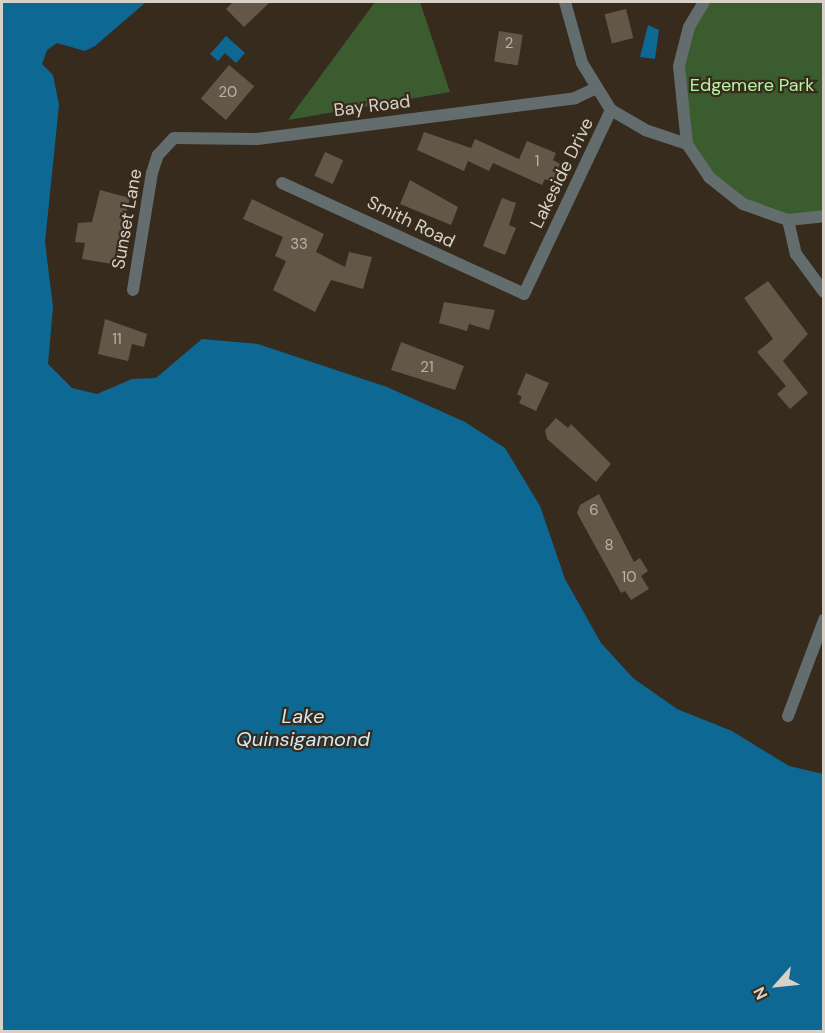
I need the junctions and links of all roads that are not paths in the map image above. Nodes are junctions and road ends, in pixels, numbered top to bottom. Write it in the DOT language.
graph roads {
  1 [pos="565,2"];
  2 [pos="704,2"];
  3 [pos="596,88"];
  4 [pos="611,110"];
  5 [pos="687,144"];
  6 [pos="158,155"];
  7 [pos="282,183"];
  8 [pos="824,216"];
  9 [pos="788,220"];
  10 [pos="133,290"];
  11 [pos="824,292"];
  12 [pos="524,294"];
  13 [pos="824,620"];
  14 [pos="788,716"];
  1 -- 3 [label="street, Lakeside Drive"];
  2 -- 5 [label="street"];
  3 -- 4 [label="street, Lakeside Drive"];
  3 -- 6 [label="street, Bay Road"];
  4 -- 5 [label="street"];
  4 -- 12 [label="street, Lakeside Drive"];
  5 -- 9 [label="street"];
  6 -- 10 [label="street, Sunset Lane"];
  7 -- 12 [label="street, Smith Road"];
  8 -- 9 [label="street"];
  9 -- 11 [label="street"];
  13 -- 14 [label="street"];
}
